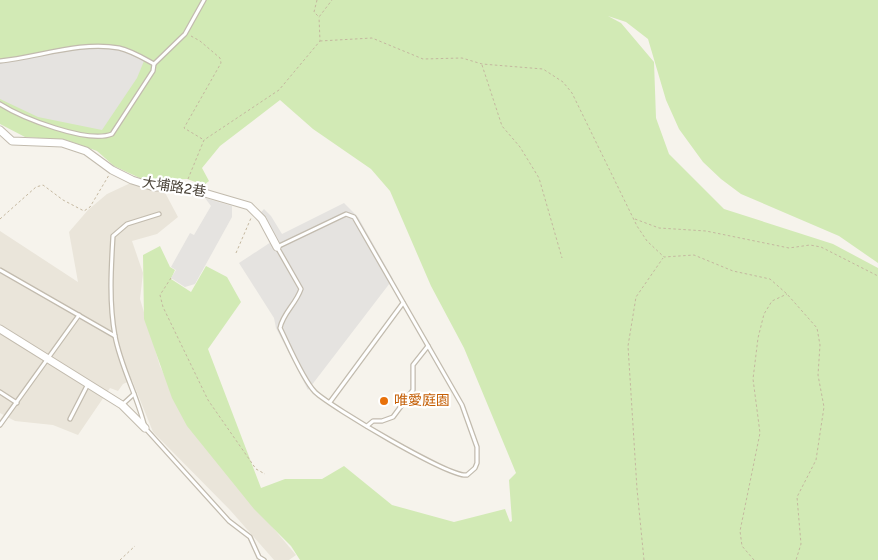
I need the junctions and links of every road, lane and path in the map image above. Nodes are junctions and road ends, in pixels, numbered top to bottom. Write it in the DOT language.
graph roads {
  1 [pos="204,0"];
  2 [pos="317,0"];
  3 [pos="332,0"];
  4 [pos="319,17"];
  5 [pos="185,34"];
  6 [pos="320,41"];
  7 [pos="0,61"];
  8 [pos="154,64"];
  9 [pos="482,64"];
  10 [pos="0,104"];
  11 [pos="0,130"];
  12 [pos="204,140"];
  13 [pos="112,170"];
  14 [pos="184,187"];
  15 [pos="256,211"];
  16 [pos="159,214"];
  17 [pos="635,218"];
  18 [pos="0,219"];
  19 [pos="277,247"];
  20 [pos="236,253"];
  21 [pos="664,257"];
  22 [pos="562,258"];
  23 [pos="0,270"];
  24 [pos="878,276"];
  25 [pos="171,278"];
  26 [pos="787,294"];
  27 [pos="403,303"];
  28 [pos="78,315"];
  29 [pos="0,329"];
  30 [pos="115,337"];
  31 [pos="428,346"];
  32 [pos="47,360"];
  33 [pos="88,384"];
  34 [pos="0,392"];
  35 [pos="134,394"];
  36 [pos="330,402"];
  37 [pos="17,403"];
  38 [pos="122,405"];
  39 [pos="70,419"];
  40 [pos="0,425"];
  41 [pos="368,426"];
  42 [pos="145,428"];
  43 [pos="266,474"];
  44 [pos="135,546"];
  45 [pos="120,560"];
  46 [pos="264,560"];
  47 [pos="644,560"];
  48 [pos="754,560"];
  49 [pos="796,560"];
  1 -- 5 [label="lane"];
  2 -- 4 [label="path"];
  3 -- 4 [label="path"];
  4 -- 6 [label="path"];
  5 -- 8 [label="lane"];
  5 -- 12 [label="path"];
  6 -- 9 [label="path"];
  6 -- 12 [label="path"];
  7 -- 8 [label="lane"];
  8 -- 10 [label="lane"];
  9 -- 17 [label="path"];
  9 -- 22 [label="path"];
  11 -- 13 [label="street, 大埔路2巷"];
  12 -- 14 [label="path"];
  13 -- 14 [label="street, 大埔路2巷"];
  13 -- 18 [label="path"];
  14 -- 15 [label="street, 大埔路2巷"];
  15 -- 19 [label="street"];
  15 -- 20 [label="path"];
  16 -- 30 [label="lane"];
  17 -- 21 [label="path"];
  17 -- 24 [label="path"];
  19 -- 27 [label="lane"];
  19 -- 36 [label="lane"];
  21 -- 26 [label="path"];
  21 -- 47 [label="path"];
  23 -- 28 [label="lane"];
  25 -- 43 [label="path"];
  26 -- 48 [label="path"];
  26 -- 49 [label="path"];
  27 -- 31 [label="lane"];
  27 -- 36 [label="lane"];
  28 -- 30 [label="lane"];
  28 -- 32 [label="lane"];
  29 -- 32 [label="street"];
  30 -- 35 [label="lane"];
  31 -- 41 [label="lane"];
  31 -- 41 [label="lane"];
  32 -- 33 [label="street"];
  32 -- 37 [label="lane"];
  33 -- 38 [label="street"];
  33 -- 39 [label="lane"];
  34 -- 37 [label="lane"];
  35 -- 38 [label="lane"];
  35 -- 42 [label="lane"];
  36 -- 41 [label="lane"];
  37 -- 40 [label="lane"];
  38 -- 42 [label="street"];
  42 -- 46 [label="lane"];
  44 -- 45 [label="path"];
}
